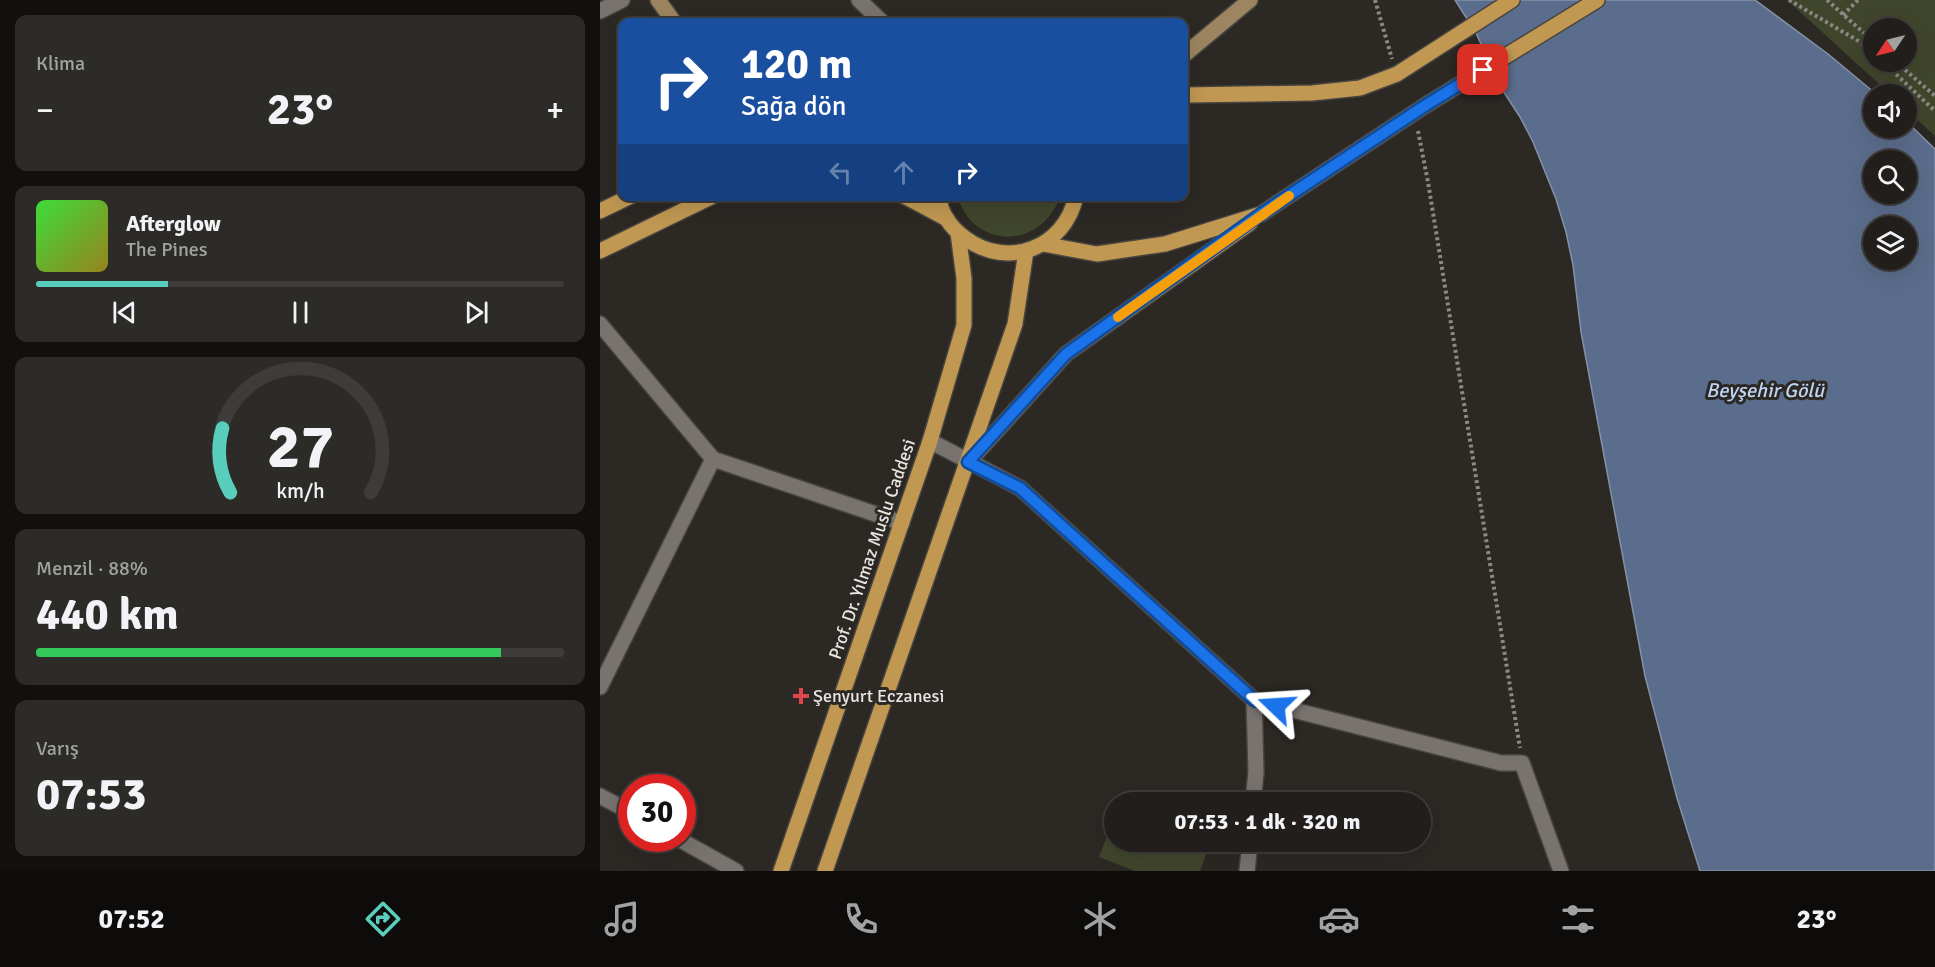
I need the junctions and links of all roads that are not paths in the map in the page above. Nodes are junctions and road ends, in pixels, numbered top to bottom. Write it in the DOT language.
graph roads {
  1 [pos="622,0"];
  2 [pos="658,0"];
  3 [pos="859,0"];
  4 [pos="1250,0"];
  5 [pos="1512,0"];
  6 [pos="1597,0"];
  7 [pos="600,11"];
  8 [pos="671,18"];
  9 [pos="878,18"];
  10 [pos="1188,52"];
  11 [pos="1188,95"];
  12 [pos="621,201"];
  13 [pos="703,201"];
  14 [pos="913,201"];
  15 [pos="940,201"];
  16 [pos="1075,201"];
  17 [pos="600,211"];
  18 [pos="1261,214"];
  19 [pos="947,219"];
  20 [pos="958,233"];
  21 [pos="1043,244"];
  22 [pos="600,251"];
  23 [pos="1026,251"];
  24 [pos="600,324"];
  25 [pos="930,441"];
  26 [pos="713,459"];
  27 [pos="968,462"];
  28 [pos="902,523"];
  29 [pos="600,687"];
  30 [pos="1254,700"];
  31 [pos="1254,792"];
  32 [pos="600,796"];
  33 [pos="618,806"];
  34 [pos="696,848"];
  35 [pos="1249,852"];
  36 [pos="736,871"];
  37 [pos="781,871"];
  38 [pos="825,871"];
  39 [pos="1247,871"];
  40 [pos="1561,871"];
  1 -- 7 [label="street"];
  2 -- 8 [label="street"];
  3 -- 9 [label="street"];
  4 -- 10 [label="street"];
  5 -- 11 [label="main road"];
  6 -- 18 [label="main road"];
  12 -- 17 [label="main road"];
  13 -- 22 [label="main road"];
  14 -- 19 [label="main road"];
  15 -- 19 [label="main road"];
  16 -- 21 [label="main road"];
  18 -- 21 [label="main road"];
  18 -- 27 [label="main road"];
  19 -- 20 [label="main road"];
  20 -- 23 [label="main road"];
  20 -- 25 [label="main road, Prof. Dr. Yılmaz Muslu Caddesi"];
  21 -- 23 [label="main road"];
  23 -- 27 [label="main road"];
  24 -- 26 [label="street"];
  25 -- 27 [label="street"];
  25 -- 28 [label="main road, Prof. Dr. Yılmaz Muslu Caddesi"];
  26 -- 28 [label="street"];
  26 -- 29 [label="street"];
  27 -- 30 [label="street"];
  27 -- 38 [label="main road"];
  28 -- 37 [label="main road, Prof. Dr. Yılmaz Muslu Caddesi"];
  30 -- 31 [label="street"];
  30 -- 40 [label="street"];
  32 -- 33 [label="street"];
  34 -- 36 [label="street"];
  35 -- 39 [label="street"];
}
